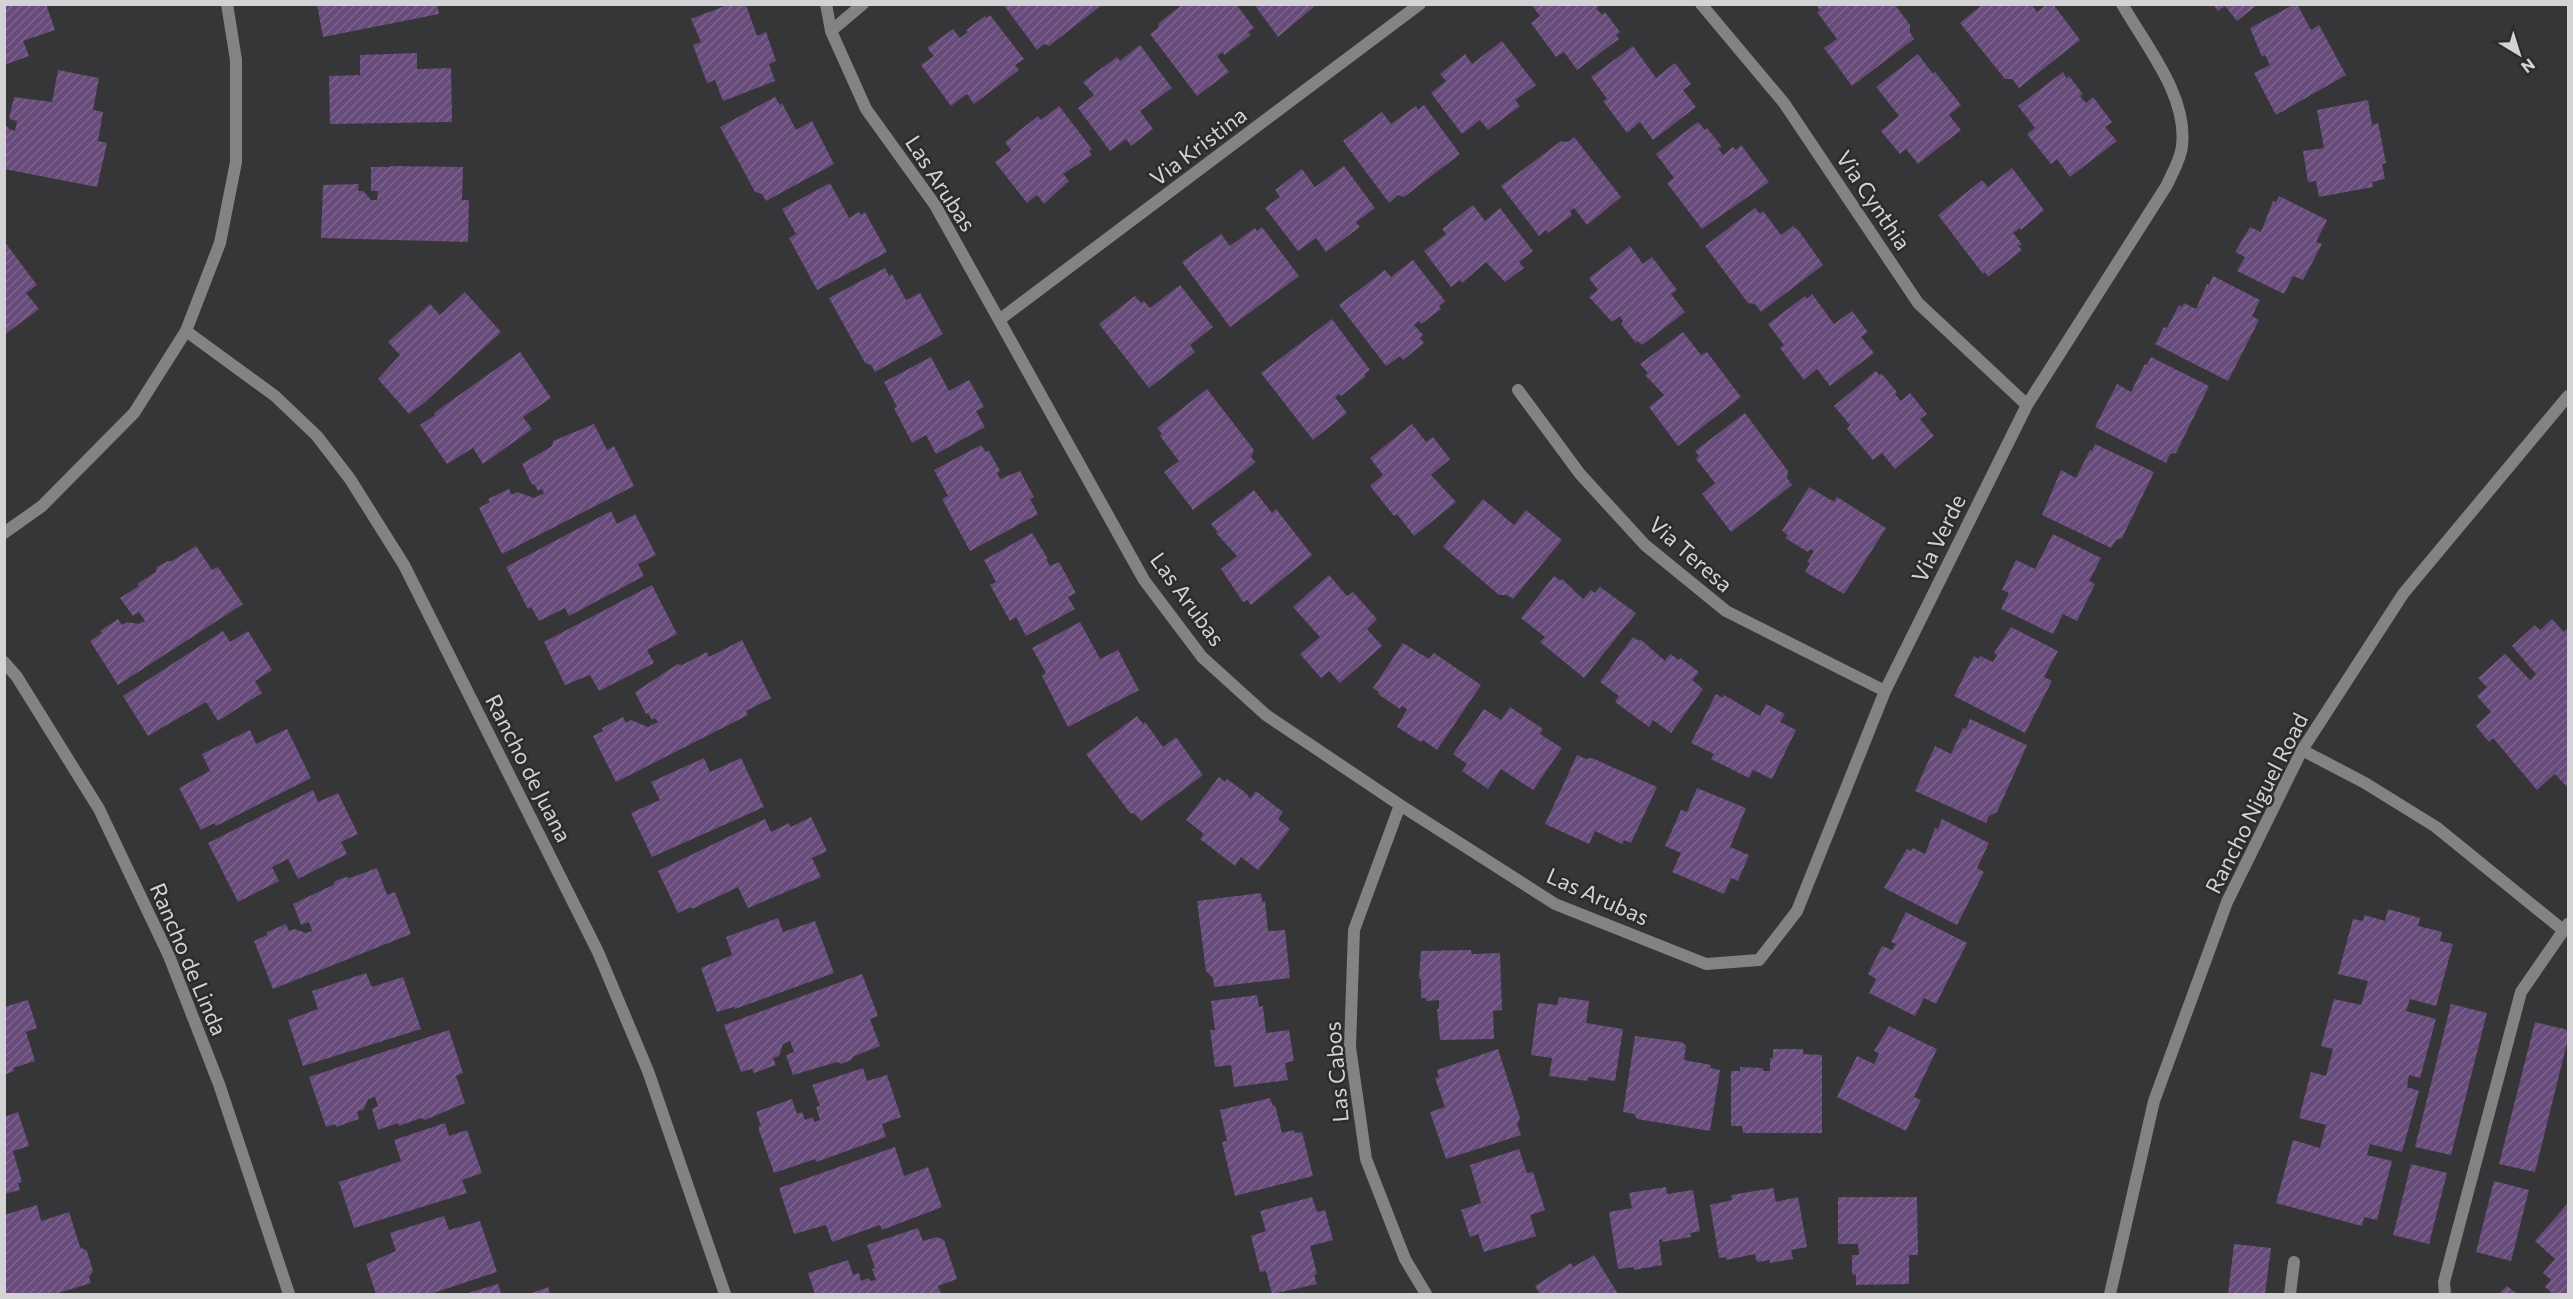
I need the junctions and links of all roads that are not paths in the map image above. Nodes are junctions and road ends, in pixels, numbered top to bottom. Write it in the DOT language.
graph roads {
  1 [pos="227,4"];
  2 [pos="826,4"];
  3 [pos="863,4"];
  4 [pos="1420,4"];
  5 [pos="1701,4"];
  6 [pos="2122,4"];
  7 [pos="831,31"];
  8 [pos="999,320"];
  9 [pos="186,331"];
  10 [pos="1518,390"];
  11 [pos="2568,396"];
  12 [pos="2027,405"];
  13 [pos="4,533"];
  14 [pos="4,662"];
  15 [pos="1885,691"];
  16 [pos="2302,750"];
  17 [pos="1400,805"];
  18 [pos="2566,927"];
  19 [pos="1759,960"];
  20 [pos="2294,1262"];
  21 [pos="288,1294"];
  22 [pos="725,1294"];
  23 [pos="1426,1294"];
  24 [pos="2110,1294"];
  25 [pos="2290,1294"];
  26 [pos="2445,1294"];
  1 -- 9 [label="street"];
  2 -- 7 [label="street, Las Arubas"];
  3 -- 7 [label="street"];
  4 -- 8 [label="street, Via Kristina"];
  5 -- 12 [label="street, Via Cynthia"];
  6 -- 12 [label="street, Via Verde"];
  7 -- 8 [label="street, Las Arubas"];
  8 -- 17 [label="street, Las Arubas"];
  9 -- 13 [label="street"];
  9 -- 22 [label="street, Rancho de Juana"];
  10 -- 15 [label="street, Via Teresa"];
  11 -- 16 [label="street, Rancho Niguel Road"];
  12 -- 15 [label="street, Via Verde"];
  14 -- 21 [label="street, Rancho de Linda"];
  15 -- 19 [label="street, Via Verde"];
  16 -- 18 [label="street"];
  16 -- 24 [label="street, Rancho Niguel Road"];
  17 -- 19 [label="street, Las Arubas"];
  17 -- 23 [label="street, Las Cabos"];
  18 -- 26 [label="street"];
  20 -- 25 [label="street"];
}
